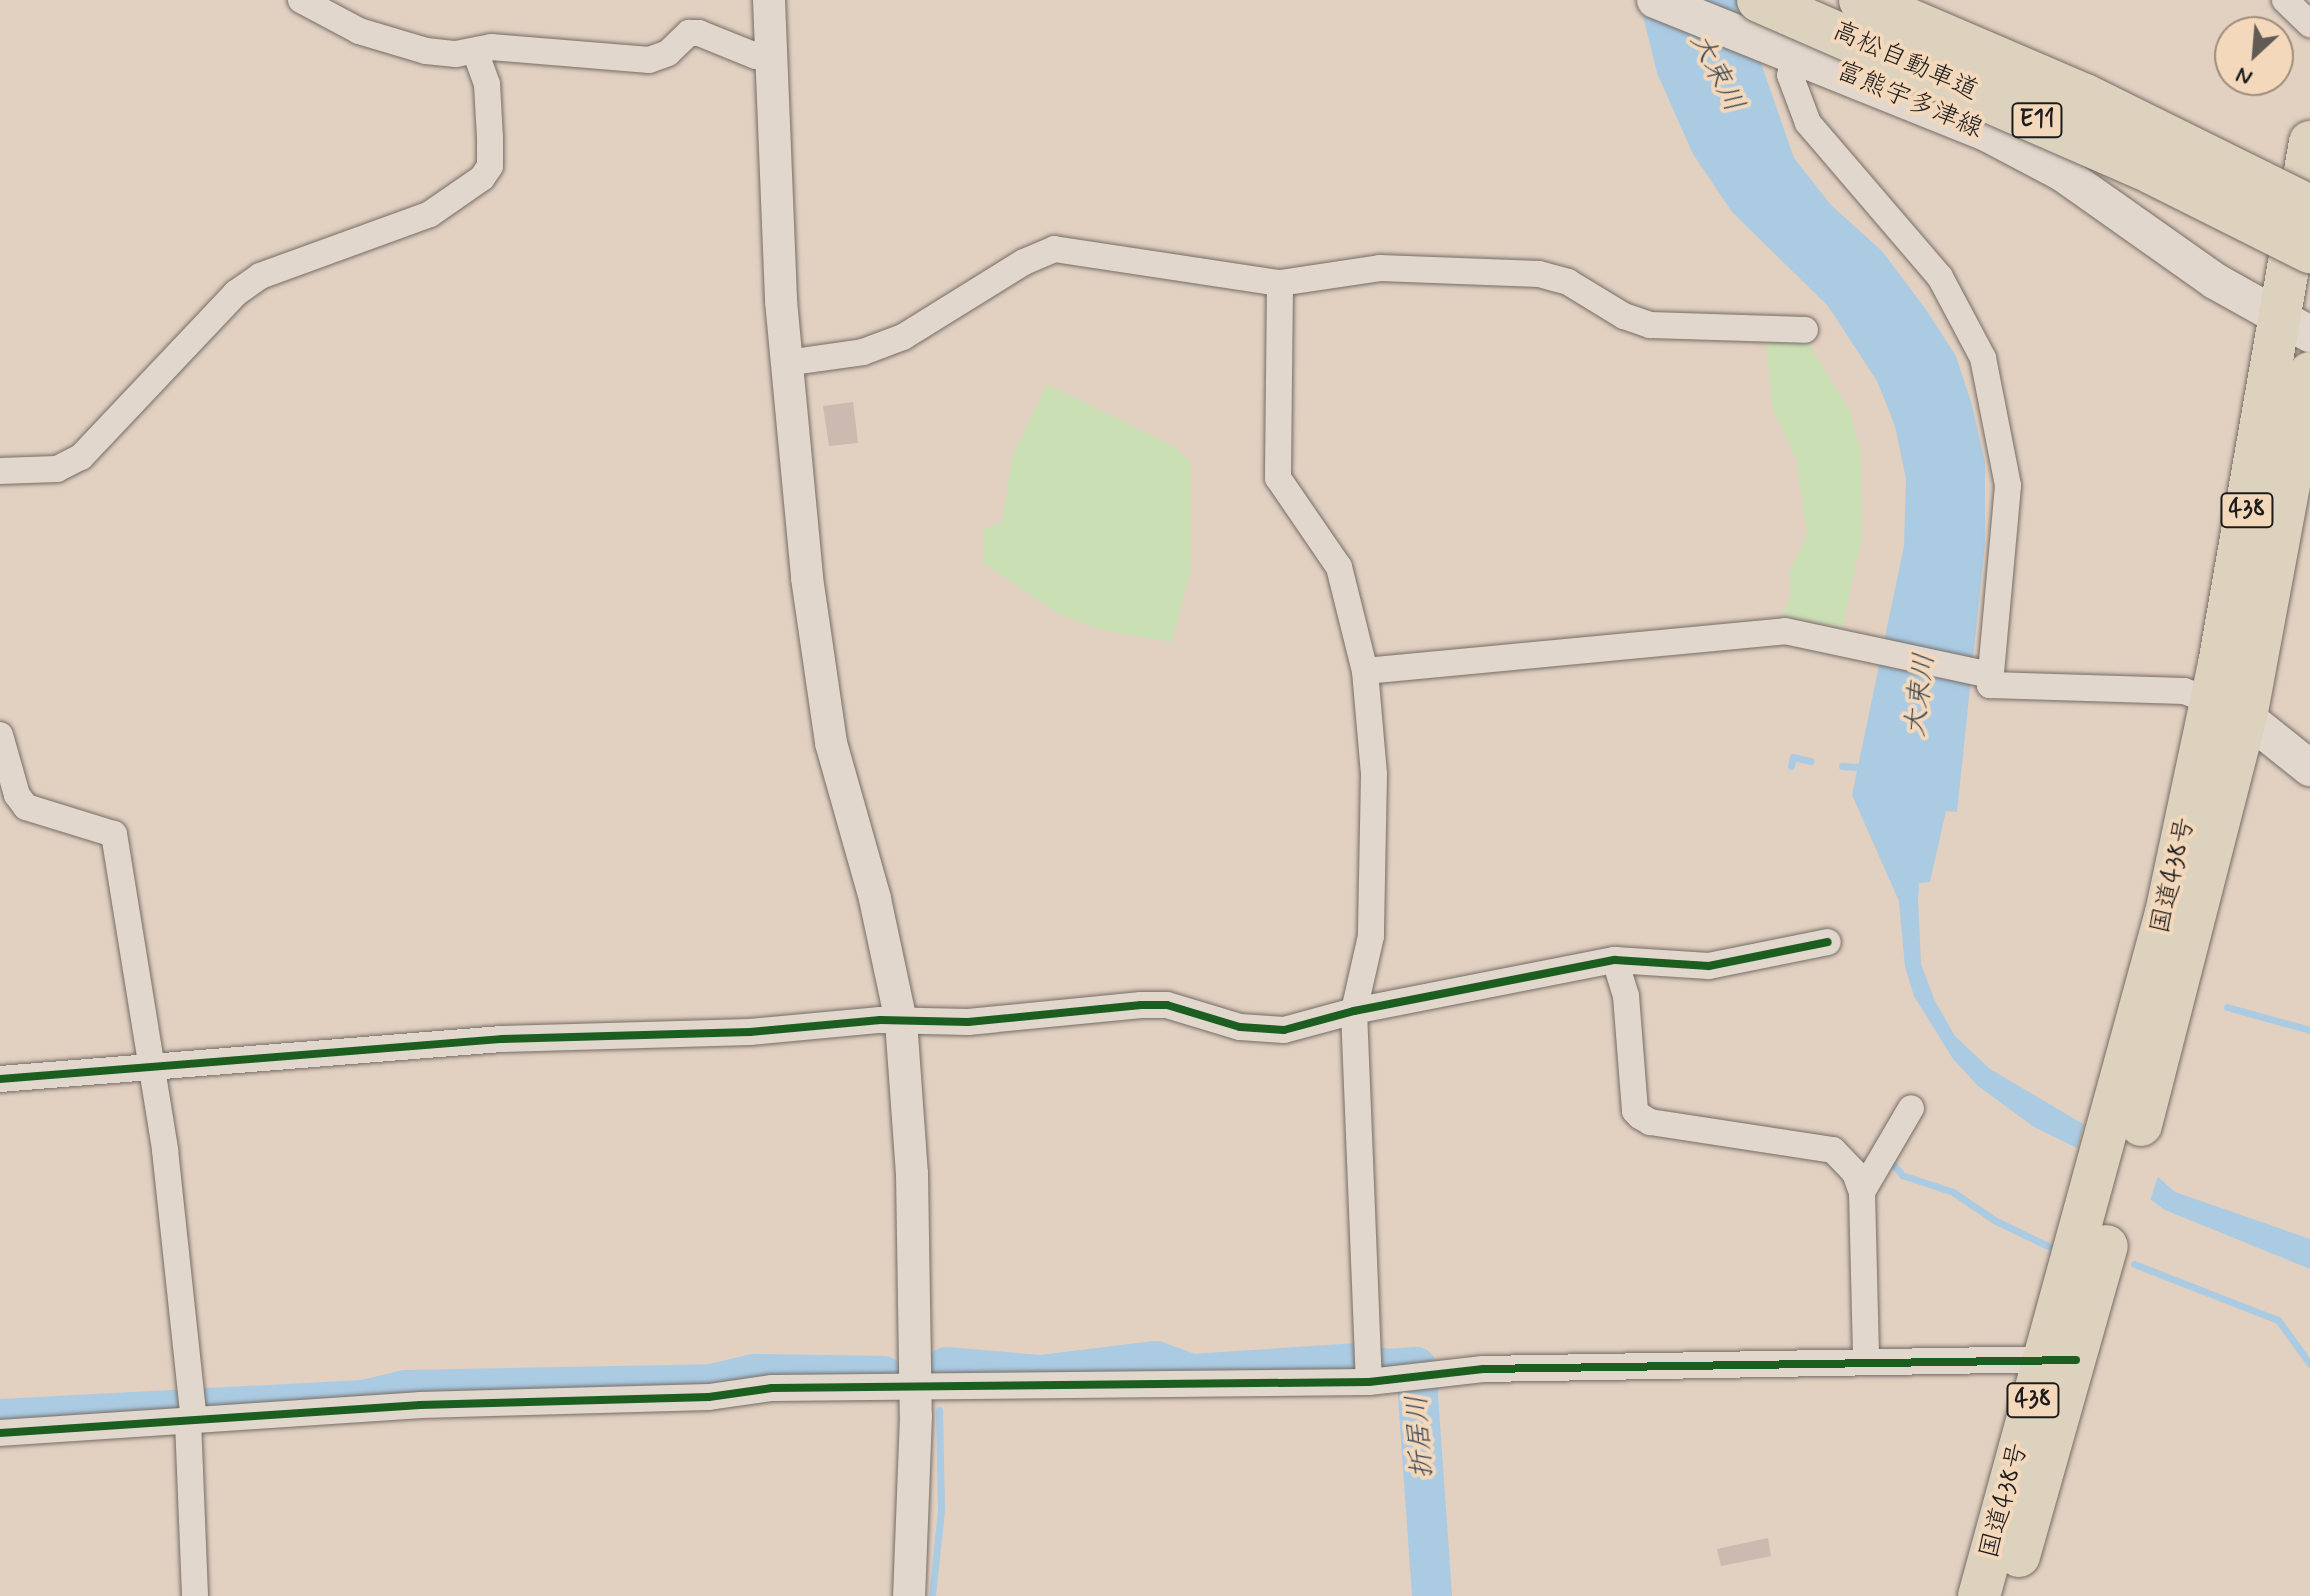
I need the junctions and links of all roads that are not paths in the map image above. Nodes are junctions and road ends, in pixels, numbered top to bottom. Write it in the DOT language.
graph roads {
  1 [pos="301,0"];
  2 [pos="769,0"];
  3 [pos="1655,0"];
  4 [pos="1759,0"];
  5 [pos="1861,0"];
  6 [pos="2285,0"];
  7 [pos="2310,24"];
  8 [pos="475,51"];
  9 [pos="1788,51"];
  10 [pos="772,56"];
  11 [pos="2085,96"];
  12 [pos="2310,142"];
  13 [pos="2310,186"];
  14 [pos="2310,207"];
  15 [pos="2310,251"];
  16 [pos="1280,283"];
  17 [pos="2296,326"];
  18 [pos="1805,330"];
  19 [pos="786,363"];
  20 [pos="2310,373"];
  21 [pos="0,471"];
  22 [pos="1365,671"];
  23 [pos="1987,675"];
  24 [pos="2229,709"];
  25 [pos="0,735"];
  26 [pos="2310,768"];
  27 [pos="1828,942"];
  28 [pos="1615,960"];
  29 [pos="1354,1011"];
  30 [pos="901,1021"];
  31 [pos="153,1064"];
  32 [pos="0,1079"];
  33 [pos="1911,1108"];
  34 [pos="1862,1192"];
  35 [pos="2060,1359"];
  36 [pos="1866,1361"];
  37 [pos="1368,1370"];
  38 [pos="916,1386"];
  39 [pos="192,1413"];
  40 [pos="0,1433"];
  41 [pos="195,1596"];
  42 [pos="909,1596"];
  43 [pos="1979,1596"];
  44 [pos="2008,1596"];
  1 -- 8 [label="street"];
  2 -- 10 [label="street"];
  3 -- 9 [label="main road, 富熊宇多津線"];
  4 -- 15 [label="highway, 高松自動車道 / E11, bridge"];
  5 -- 11 [label="highway, 高松自動車道 / E11, bridge"];
  6 -- 7 [label="street"];
  8 -- 10 [label="street"];
  8 -- 21 [label="street"];
  9 -- 17 [label="main road, 富熊宇多津線"];
  9 -- 23 [label="street"];
  10 -- 19 [label="street"];
  11 -- 13 [label="highway, bridge"];
  11 -- 14 [label="highway, 高松自動車道 / E11, bridge"];
  12 -- 17 [label="highway, 国道438号 / 438"];
  16 -- 18 [label="street"];
  16 -- 19 [label="street"];
  16 -- 22 [label="street"];
  17 -- 24 [label="highway, 国道438号 / 438"];
  19 -- 30 [label="street"];
  20 -- 24 [label="highway, 国道438号 / 438"];
  22 -- 23 [label="street"];
  22 -- 29 [label="street"];
  23 -- 24 [label="street"];
  24 -- 26 [label="main road"];
  24 -- 35 [label="highway, 国道438号 / 438"];
  25 -- 31 [label="street"];
  27 -- 28 [label="street"];
  28 -- 29 [label="street"];
  28 -- 34 [label="street"];
  29 -- 30 [label="street"];
  29 -- 37 [label="street"];
  30 -- 31 [label="street"];
  30 -- 38 [label="street"];
  31 -- 32 [label="street"];
  31 -- 39 [label="street"];
  33 -- 34 [label="street"];
  34 -- 36 [label="street"];
  35 -- 36 [label="street"];
  35 -- 43 [label="highway, 国道438号 / 438"];
  35 -- 44 [label="highway, 国道438号 / 438"];
  36 -- 37 [label="street"];
  37 -- 38 [label="street"];
  38 -- 39 [label="street"];
  38 -- 42 [label="street"];
  39 -- 40 [label="street"];
  39 -- 41 [label="street"];
}
